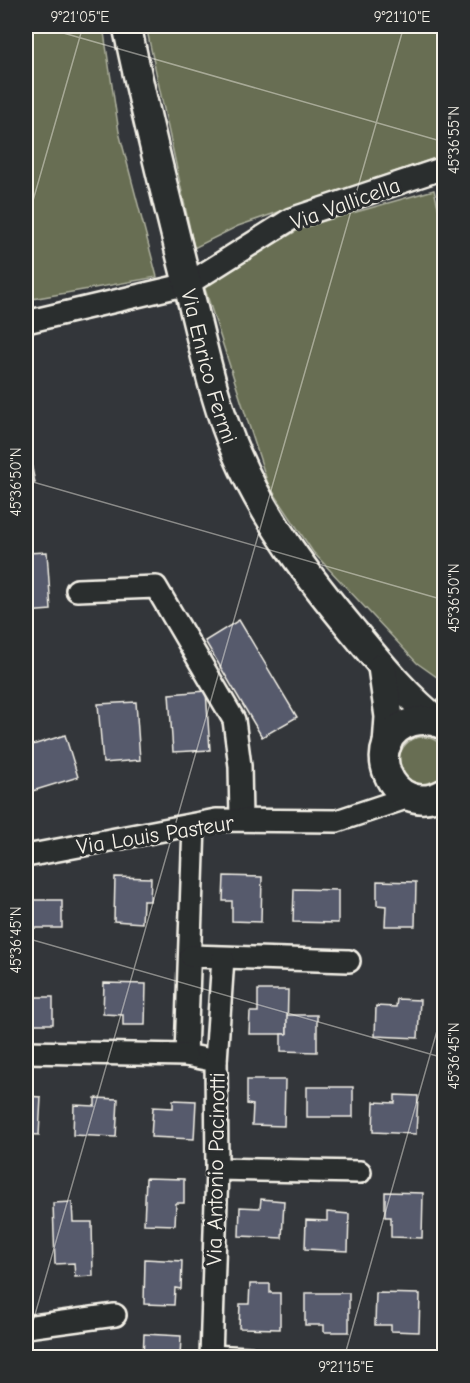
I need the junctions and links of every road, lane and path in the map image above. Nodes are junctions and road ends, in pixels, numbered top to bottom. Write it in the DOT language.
graph roads {
  1 [pos="127,26"];
  2 [pos="444,168"];
  3 [pos="188,284"];
  4 [pos="26,322"];
  5 [pos="77,590"];
  6 [pos="382,667"];
  7 [pos="443,725"];
  8 [pos="386,757"];
  9 [pos="433,796"];
  10 [pos="357,816"];
  11 [pos="241,819"];
  12 [pos="194,825"];
  13 [pos="26,856"];
  14 [pos="191,956"];
  15 [pos="223,958"];
  16 [pos="350,961"];
  17 [pos="26,1052"];
  18 [pos="186,1055"];
  19 [pos="216,1061"];
  20 [pos="217,1169"];
  21 [pos="360,1172"];
  22 [pos="116,1315"];
  23 [pos="26,1327"];
  24 [pos="211,1357"];
  25 [pos="249,1358"];
  1 -- 3 [label="street, Via Enrico Fermi"];
  2 -- 3 [label="street, Via Vallicella"];
  3 -- 4 [label="street, Via Vallicella"];
  3 -- 6 [label="street, Via Enrico Fermi"];
  5 -- 11 [label="street"];
  6 -- 7 [label="street, Via Enrico Fermi"];
  6 -- 8 [label="street"];
  7 -- 8 [label="street"];
  8 -- 9 [label="street"];
  8 -- 10 [label="street"];
  9 -- 10 [label="street, Via Louis Pasteur"];
  10 -- 11 [label="street, Via Louis Pasteur"];
  11 -- 12 [label="street, Via Louis Pasteur"];
  12 -- 13 [label="street, Via Louis Pasteur"];
  12 -- 14 [label="street, Via Antonio Pacinotti"];
  14 -- 15 [label="street"];
  14 -- 18 [label="street, Via Antonio Pacinotti"];
  15 -- 16 [label="street"];
  15 -- 19 [label="street"];
  17 -- 18 [label="street"];
  18 -- 19 [label="street, Via Antonio Pacinotti"];
  19 -- 20 [label="street, Via Antonio Pacinotti"];
  20 -- 21 [label="street"];
  20 -- 24 [label="street, Via Antonio Pacinotti"];
  22 -- 23 [label="street"];
  24 -- 25 [label="street"];
}
